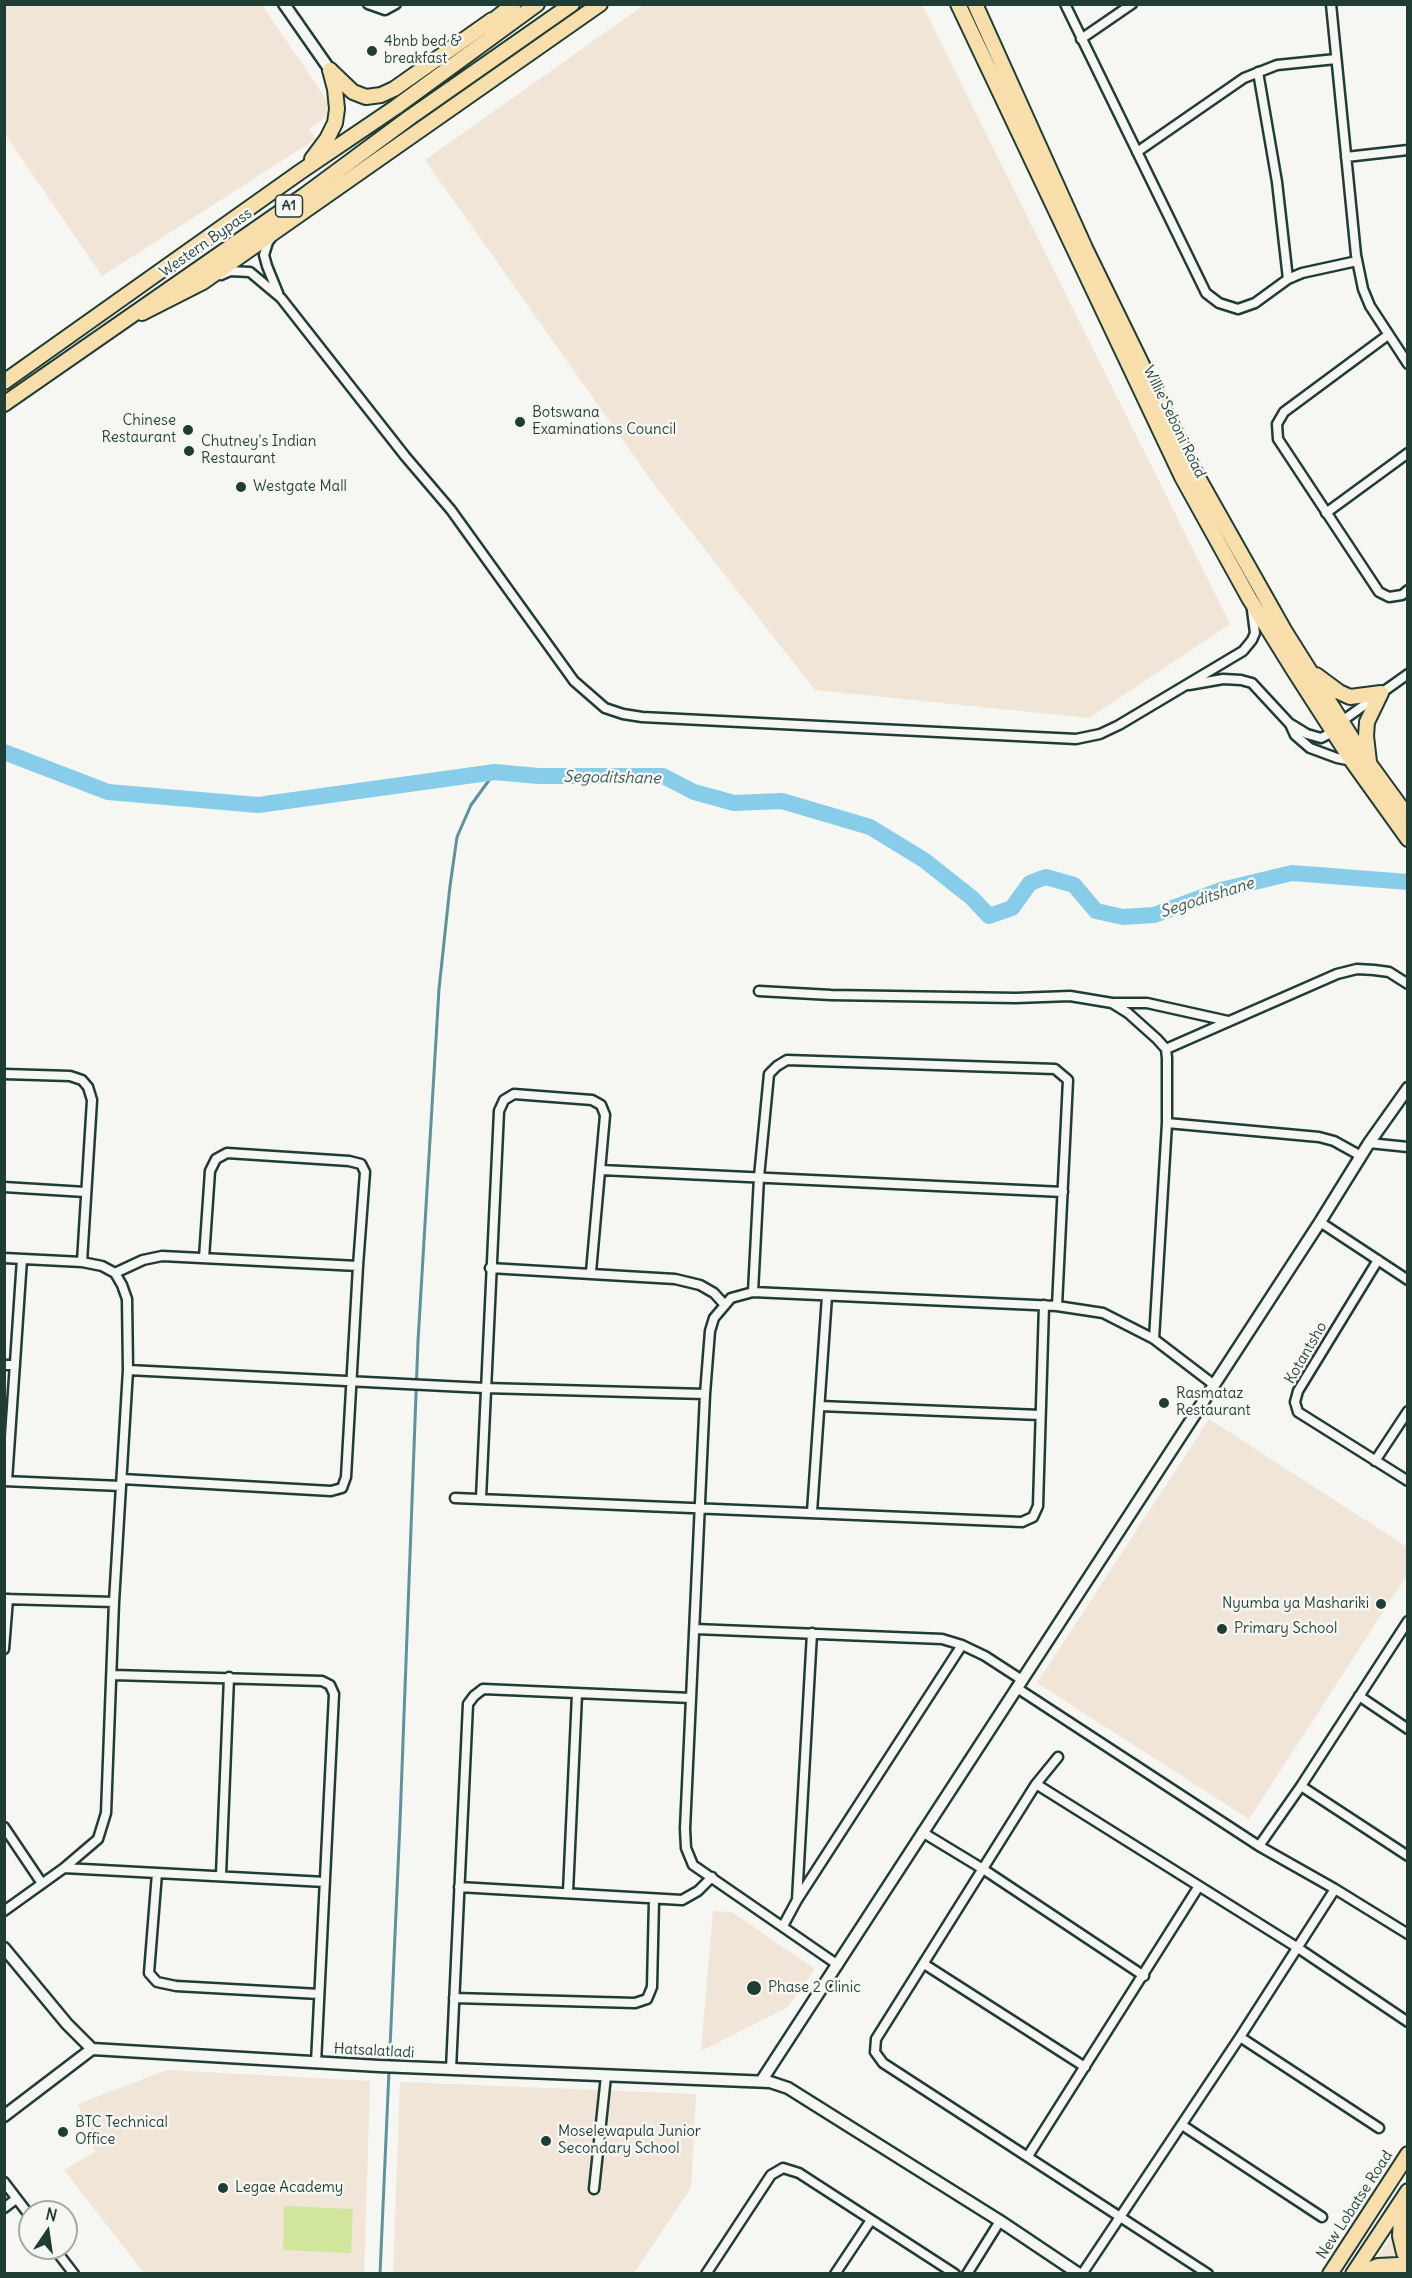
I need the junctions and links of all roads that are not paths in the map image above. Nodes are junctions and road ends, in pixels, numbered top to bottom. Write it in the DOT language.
graph roads {
  1 [pos="284,4"];
  2 [pos="368,4"];
  3 [pos="396,4"];
  4 [pos="514,4"];
  5 [pos="537,4"];
  6 [pos="572,4"];
  7 [pos="600,4"];
  8 [pos="958,4"];
  9 [pos="975,4"];
  10 [pos="1065,4"];
  11 [pos="1132,4"];
  12 [pos="1331,4"];
  13 [pos="492,21"];
  14 [pos="1081,39"];
  15 [pos="1336,59"];
  16 [pos="330,70"];
  17 [pos="1258,72"];
  18 [pos="419,89"];
  19 [pos="1407,150"];
  20 [pos="1137,152"];
  21 [pos="1346,157"];
  22 [pos="300,172"];
  23 [pos="280,229"];
  24 [pos="1357,261"];
  25 [pos="1288,279"];
  26 [pos="203,282"];
  27 [pos="281,298"];
  28 [pos="117,326"];
  29 [pos="1388,335"];
  30 [pos="1407,364"];
  31 [pos="4,382"];
  32 [pos="4,404"];
  33 [pos="1407,453"];
  34 [pos="1326,513"];
  35 [pos="1407,590"];
  36 [pos="1249,598"];
  37 [pos="1308,668"];
  38 [pos="1407,674"];
  39 [pos="1183,686"];
  40 [pos="1381,693"];
  41 [pos="1289,723"];
  42 [pos="1337,726"];
  43 [pos="1352,761"];
  44 [pos="1369,764"];
  45 [pos="1407,817"];
  46 [pos="1404,835"];
  47 [pos="1407,984"];
  48 [pos="759,991"];
  49 [pos="1112,1003"];
  50 [pos="1228,1021"];
  51 [pos="1166,1049"];
  52 [pos="4,1074"];
  53 [pos="1407,1088"];
  54 [pos="1167,1123"];
  55 [pos="1369,1143"];
  56 [pos="1407,1147"];
  57 [pos="1361,1156"];
  58 [pos="601,1170"];
  59 [pos="759,1177"];
  60 [pos="4,1187"];
  61 [pos="85,1192"];
  62 [pos="1063,1192"];
  63 [pos="1320,1222"];
  64 [pos="4,1258"];
  65 [pos="204,1258"];
  66 [pos="22,1259"];
  67 [pos="1378,1260"];
  68 [pos="82,1262"];
  69 [pos="358,1266"];
  70 [pos="490,1268"];
  71 [pos="591,1272"];
  72 [pos="115,1274"];
  73 [pos="1407,1280"];
  74 [pos="753,1292"];
  75 [pos="827,1296"];
  76 [pos="724,1304"];
  77 [pos="1044,1305"];
  78 [pos="1058,1306"];
  79 [pos="1154,1339"];
  80 [pos="4,1365"];
  81 [pos="15,1365"];
  82 [pos="128,1371"];
  83 [pos="351,1381"];
  84 [pos="1213,1384"];
  85 [pos="485,1388"];
  86 [pos="705,1394"];
  87 [pos="820,1406"];
  88 [pos="1407,1411"];
  89 [pos="1040,1415"];
  90 [pos="1375,1461"];
  91 [pos="6,1481"];
  92 [pos="1407,1481"];
  93 [pos="121,1482"];
  94 [pos="455,1498"];
  95 [pos="481,1498"];
  96 [pos="700,1508"];
  97 [pos="812,1512"];
  98 [pos="6,1599"];
  99 [pos="114,1602"];
  100 [pos="1407,1621"];
  101 [pos="695,1629"];
  102 [pos="812,1633"];
  103 [pos="962,1645"];
  104 [pos="4,1649"];
  105 [pos="113,1675"];
  106 [pos="229,1677"];
  107 [pos="1020,1684"];
  108 [pos="577,1694"];
  109 [pos="1359,1696"];
  110 [pos="691,1698"];
  111 [pos="1407,1729"];
  112 [pos="1058,1757"];
  113 [pos="1036,1784"];
  114 [pos="1301,1786"];
  115 [pos="4,1827"];
  116 [pos="922,1832"];
  117 [pos="1259,1846"];
  118 [pos="1407,1856"];
  119 [pos="64,1868"];
  120 [pos="983,1869"];
  121 [pos="157,1873"];
  122 [pos="220,1875"];
  123 [pos="712,1877"];
  124 [pos="41,1882"];
  125 [pos="325,1882"];
  126 [pos="1199,1886"];
  127 [pos="459,1887"];
  128 [pos="1335,1889"];
  129 [pos="568,1892"];
  130 [pos="654,1899"];
  131 [pos="797,1900"];
  132 [pos="4,1911"];
  133 [pos="783,1926"];
  134 [pos="1407,1934"];
  135 [pos="4,1948"];
  136 [pos="1298,1948"];
  137 [pos="924,1964"];
  138 [pos="838,1965"];
  139 [pos="1144,1976"];
  140 [pos="319,1994"];
  141 [pos="454,1998"];
  142 [pos="1407,2022"];
  143 [pos="1240,2037"];
  144 [pos="92,2049"];
  145 [pos="316,2063"];
  146 [pos="1085,2067"];
  147 [pos="451,2069"];
  148 [pos="606,2076"];
  149 [pos="762,2080"];
  150 [pos="4,2116"];
  151 [pos="1182,2125"];
  152 [pos="1379,2128"];
  153 [pos="1407,2154"];
  154 [pos="1028,2156"];
  155 [pos="4,2182"];
  156 [pos="594,2189"];
  157 [pos="1405,2195"];
  158 [pos="16,2199"];
  159 [pos="18,2201"];
  160 [pos="4,2208"];
  161 [pos="1121,2217"];
  162 [pos="1322,2217"];
  163 [pos="871,2220"];
  164 [pos="1000,2221"];
  165 [pos="1407,2257"];
  166 [pos="63,2260"];
  167 [pos="1407,2270"];
  168 [pos="74,2274"];
  169 [pos="706,2274"];
  170 [pos="835,2274"];
  171 [pos="956,2274"];
  172 [pos="967,2274"];
  173 [pos="1081,2274"];
  174 [pos="1208,2274"];
  175 [pos="1330,2274"];
  176 [pos="1353,2274"];
  177 [pos="1359,2274"];
  1 -- 16 [label="street"];
  2 -- 3 [label="street"];
  4 -- 13 [label="main road"];
  5 -- 18 [label="main road, Western Bypass / A1"];
  6 -- 28 [label="main road, Western Bypass / A1"];
  7 -- 23 [label="main road"];
  8 -- 36 [label="main road, Willie Seboni Road"];
  9 -- 37 [label="main road, Willie Seboni Road"];
  10 -- 14 [label="street"];
  11 -- 14 [label="street"];
  12 -- 15 [label="street"];
  13 -- 16 [label="main road"];
  13 -- 18 [label="main road"];
  14 -- 20 [label="street"];
  15 -- 17 [label="street"];
  15 -- 21 [label="street"];
  16 -- 22 [label="main road"];
  17 -- 20 [label="street"];
  17 -- 25 [label="street"];
  18 -- 22 [label="main road, Western Bypass / A1"];
  19 -- 21 [label="street"];
  20 -- 25 [label="street"];
  21 -- 24 [label="street"];
  22 -- 31 [label="main road, Western Bypass / A1"];
  23 -- 26 [label="main road"];
  23 -- 27 [label="street"];
  24 -- 25 [label="street"];
  24 -- 29 [label="street"];
  26 -- 27 [label="street"];
  26 -- 28 [label="main road"];
  27 -- 39 [label="street"];
  28 -- 32 [label="main road, Western Bypass / A1"];
  29 -- 30 [label="street"];
  29 -- 34 [label="street"];
  33 -- 34 [label="street"];
  34 -- 35 [label="street"];
  36 -- 39 [label="street"];
  36 -- 42 [label="main road, Willie Seboni Road"];
  37 -- 40 [label="main road"];
  37 -- 42 [label="main road, Willie Seboni Road"];
  38 -- 40 [label="street"];
  39 -- 41 [label="street"];
  40 -- 42 [label="street"];
  40 -- 44 [label="main road"];
  41 -- 42 [label="street"];
  41 -- 43 [label="street"];
  42 -- 43 [label="main road, Willie Seboni Road"];
  42 -- 44 [label="main road, Willie Seboni Road"];
  43 -- 46 [label="main road, Willie Seboni Road"];
  44 -- 45 [label="main road, Willie Seboni Road"];
  47 -- 50 [label="street"];
  48 -- 49 [label="street"];
  49 -- 50 [label="street"];
  49 -- 51 [label="street"];
  50 -- 51 [label="street"];
  51 -- 54 [label="street"];
  52 -- 61 [label="street"];
  53 -- 55 [label="street"];
  54 -- 57 [label="street"];
  54 -- 79 [label="street"];
  55 -- 56 [label="street"];
  55 -- 57 [label="street"];
  57 -- 63 [label="street"];
  58 -- 59 [label="street"];
  58 -- 70 [label="street"];
  58 -- 71 [label="street"];
  59 -- 62 [label="street"];
  59 -- 62 [label="street"];
  59 -- 74 [label="street"];
  60 -- 61 [label="street"];
  61 -- 68 [label="street"];
  62 -- 78 [label="street"];
  63 -- 67 [label="street"];
  63 -- 84 [label="street"];
  64 -- 66 [label="street"];
  65 -- 69 [label="street"];
  65 -- 69 [label="street"];
  65 -- 72 [label="street"];
  66 -- 68 [label="street"];
  66 -- 81 [label="street"];
  67 -- 73 [label="street"];
  67 -- 90 [label="street, Kotantsho"];
  68 -- 72 [label="street"];
  69 -- 83 [label="street"];
  70 -- 71 [label="street"];
  70 -- 85 [label="street"];
  71 -- 76 [label="street"];
  72 -- 82 [label="street"];
  74 -- 75 [label="street"];
  74 -- 76 [label="street"];
  75 -- 77 [label="street"];
  75 -- 87 [label="street"];
  76 -- 86 [label="street"];
  77 -- 78 [label="street"];
  77 -- 89 [label="street"];
  78 -- 79 [label="street"];
  79 -- 84 [label="street"];
  80 -- 81 [label="street"];
  81 -- 91 [label="street"];
  82 -- 83 [label="street"];
  82 -- 93 [label="street"];
  83 -- 85 [label="street"];
  83 -- 93 [label="street"];
  84 -- 107 [label="street"];
  85 -- 86 [label="street"];
  85 -- 95 [label="street"];
  86 -- 96 [label="street"];
  87 -- 89 [label="street"];
  87 -- 97 [label="street"];
  88 -- 90 [label="street"];
  89 -- 97 [label="street"];
  90 -- 92 [label="street, Kotantsho"];
  91 -- 93 [label="street"];
  93 -- 99 [label="street"];
  94 -- 95 [label="street"];
  95 -- 96 [label="street"];
  96 -- 97 [label="street"];
  96 -- 101 [label="street"];
  98 -- 99 [label="street"];
  98 -- 104 [label="street"];
  99 -- 105 [label="street"];
  100 -- 109 [label="street"];
  101 -- 102 [label="street"];
  101 -- 110 [label="street"];
  102 -- 103 [label="street"];
  102 -- 131 [label="street"];
  103 -- 107 [label="street"];
  103 -- 131 [label="street"];
  105 -- 106 [label="street"];
  105 -- 119 [label="street"];
  106 -- 122 [label="street"];
  106 -- 125 [label="street"];
  107 -- 116 [label="street"];
  107 -- 117 [label="street"];
  108 -- 110 [label="street"];
  108 -- 127 [label="street"];
  108 -- 129 [label="street"];
  109 -- 111 [label="street"];
  109 -- 114 [label="street"];
  110 -- 123 [label="street"];
  112 -- 113 [label="street"];
  113 -- 120 [label="street"];
  113 -- 126 [label="street"];
  114 -- 117 [label="street"];
  114 -- 118 [label="street"];
  115 -- 124 [label="street"];
  116 -- 120 [label="street"];
  116 -- 138 [label="street"];
  117 -- 128 [label="street"];
  119 -- 121 [label="street"];
  119 -- 124 [label="street"];
  120 -- 137 [label="street"];
  120 -- 139 [label="street"];
  121 -- 122 [label="street"];
  121 -- 140 [label="street"];
  122 -- 125 [label="street"];
  123 -- 130 [label="street"];
  123 -- 133 [label="street"];
  124 -- 132 [label="street"];
  125 -- 140 [label="street"];
  126 -- 136 [label="street"];
  126 -- 139 [label="street"];
  127 -- 129 [label="street"];
  127 -- 141 [label="street"];
  128 -- 134 [label="street"];
  128 -- 136 [label="street"];
  129 -- 130 [label="street"];
  130 -- 141 [label="street"];
  131 -- 133 [label="street"];
  133 -- 138 [label="street"];
  135 -- 144 [label="street"];
  136 -- 142 [label="street"];
  136 -- 143 [label="street"];
  137 -- 146 [label="street"];
  137 -- 154 [label="street"];
  138 -- 149 [label="street"];
  139 -- 146 [label="street"];
  140 -- 145 [label="street"];
  141 -- 147 [label="street"];
  143 -- 151 [label="street"];
  143 -- 152 [label="street"];
  144 -- 145 [label="street, Hatsalatladi"];
  144 -- 150 [label="street"];
  145 -- 147 [label="street, Hatsalatladi"];
  146 -- 154 [label="street"];
  147 -- 148 [label="street, Hatsalatladi"];
  148 -- 149 [label="street, Hatsalatladi"];
  148 -- 156 [label="street"];
  149 -- 164 [label="street, Hatsalatladi"];
  151 -- 161 [label="street"];
  151 -- 162 [label="street"];
  153 -- 175 [label="main road, New Lobatse Road"];
  154 -- 161 [label="street"];
  155 -- 158 [label="street"];
  157 -- 165 [label="main road"];
  157 -- 176 [label="main road"];
  158 -- 159 [label="street"];
  158 -- 160 [label="street"];
  161 -- 173 [label="street"];
  161 -- 174 [label="street"];
  163 -- 169 [label="street"];
  163 -- 170 [label="street"];
  163 -- 171 [label="street"];
  164 -- 172 [label="street"];
  164 -- 173 [label="street, Hatsalatladi"];
  166 -- 168 [label="street"];
  167 -- 177 [label="main road"];
}
